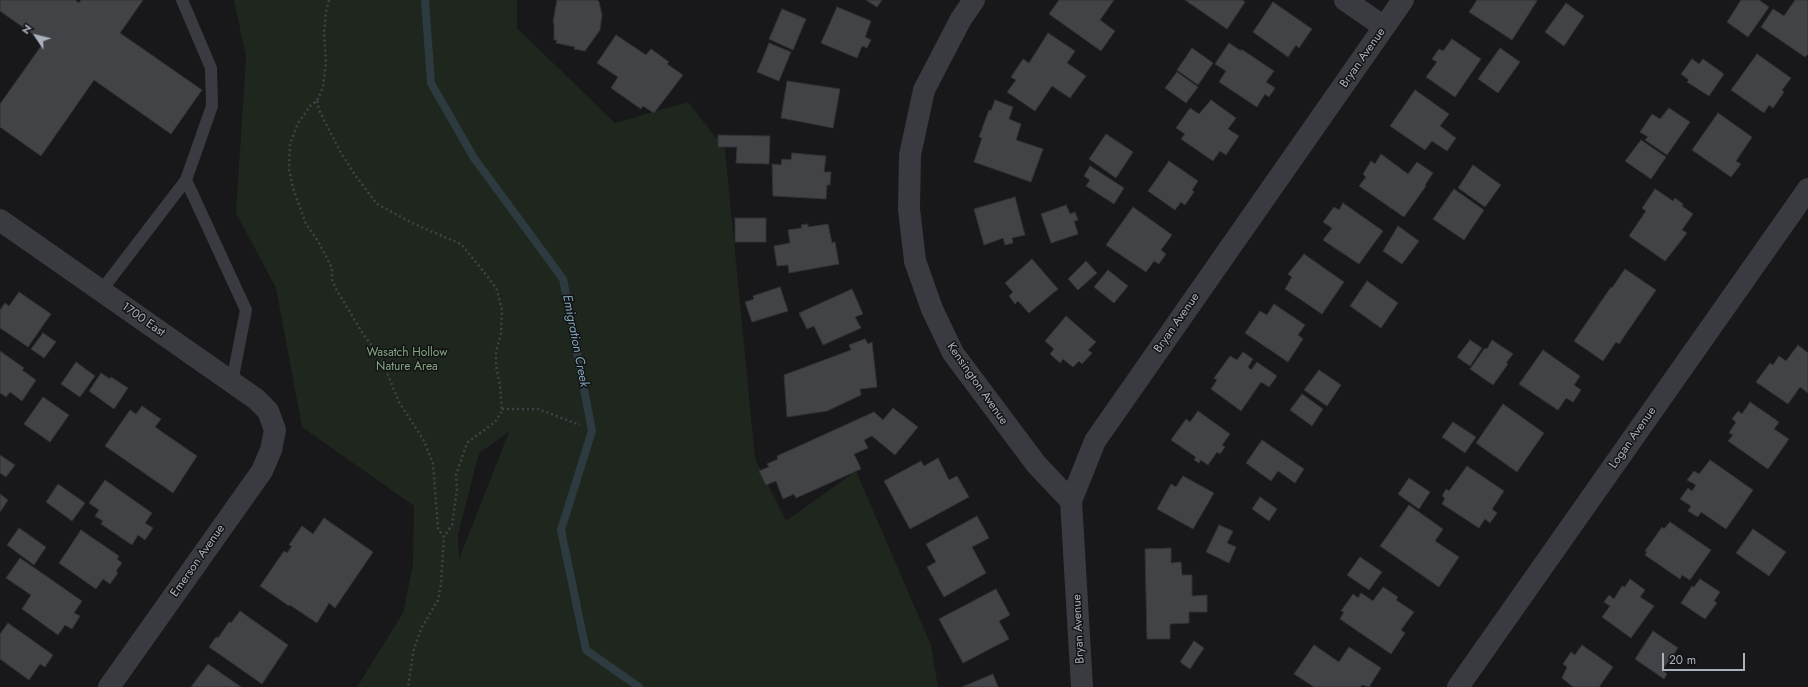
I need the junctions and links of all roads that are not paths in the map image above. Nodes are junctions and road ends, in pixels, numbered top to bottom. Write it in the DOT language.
graph roads {
  1 [pos="182,0"];
  2 [pos="974,0"];
  3 [pos="1345,0"];
  4 [pos="1403,0"];
  5 [pos="1384,27"];
  6 [pos="186,180"];
  7 [pos="1808,189"];
  8 [pos="0,220"];
  9 [pos="101,291"];
  10 [pos="232,382"];
  11 [pos="275,430"];
  12 [pos="1071,501"];
  13 [pos="109,687"];
  14 [pos="1082,687"];
  15 [pos="1458,687"];
  1 -- 6 [label="lane"];
  2 -- 12 [label="street, Kensington Avenue"];
  3 -- 5 [label="street"];
  4 -- 5 [label="street, Bryan Avenue"];
  5 -- 12 [label="street, Bryan Avenue"];
  6 -- 9 [label="lane"];
  6 -- 10 [label="lane"];
  7 -- 15 [label="street, Logan Avenue"];
  8 -- 9 [label="street, 1700 East"];
  9 -- 10 [label="street, 1700 East"];
  10 -- 11 [label="street, 1700 East"];
  11 -- 13 [label="street, Emerson Avenue"];
  12 -- 14 [label="street, Bryan Avenue"];
}
